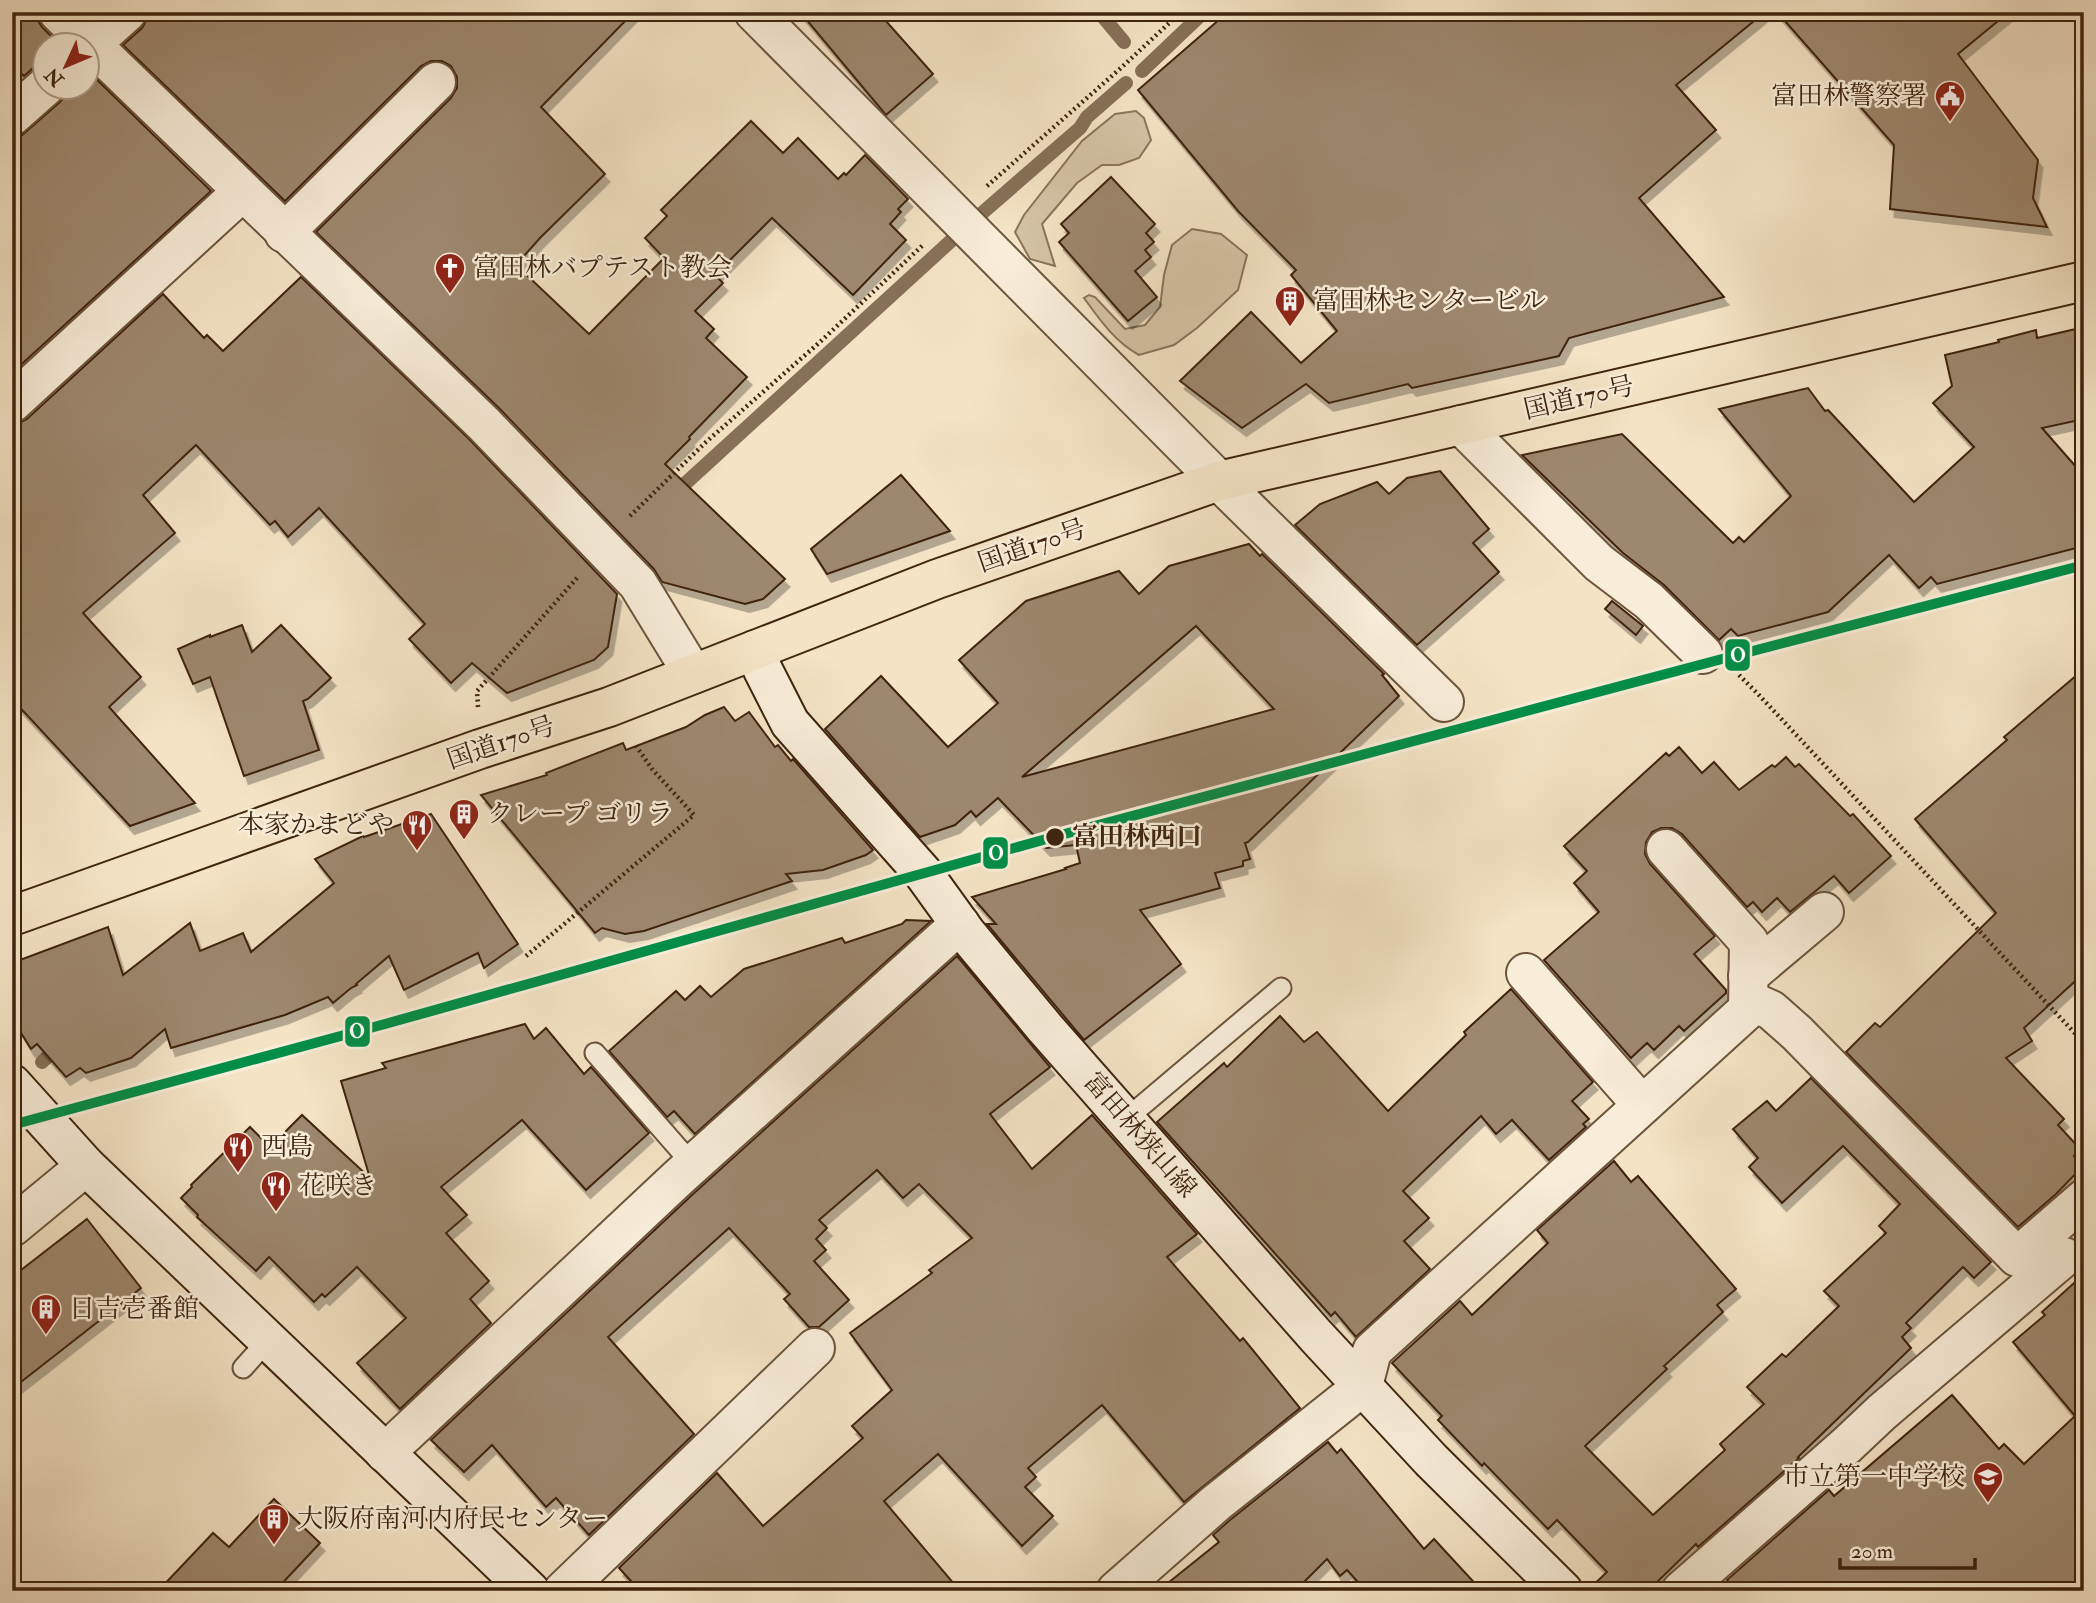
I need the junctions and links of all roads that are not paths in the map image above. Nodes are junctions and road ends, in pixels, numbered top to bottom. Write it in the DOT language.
graph roads {
  1 [pos="58,12"];
  2 [pos="127,12"];
  3 [pos="754,12"];
  4 [pos="76,32"];
  5 [pos="102,34"];
  6 [pos="102,58"];
  7 [pos="436,82"];
  8 [pos="32,98"];
  9 [pos="12,116"];
  10 [pos="243,191"];
  11 [pos="284,233"];
  12 [pos="2084,281"];
  13 [pos="12,404"];
  14 [pos="1461,425"];
  15 [pos="1219,481"];
  16 [pos="755,650"];
  17 [pos="1703,654"];
  18 [pos="693,674"];
  19 [pos="1444,702"];
  20 [pos="1666,849"];
  21 [pos="1824,912"];
  22 [pos="12,916"];
  23 [pos="960,924"];
  24 [pos="1526,973"];
  25 [pos="1281,988"];
  26 [pos="1748,992"];
  27 [pos="595,1054"];
  28 [pos="14,1086"];
  29 [pos="1642,1105"];
  30 [pos="1126,1119"];
  31 [pos="693,1164"];
  32 [pos="86,1166"];
  33 [pos="2084,1199"];
  34 [pos="12,1227"];
  35 [pos="2064,1257"];
  36 [pos="268,1340"];
  37 [pos="815,1348"];
  38 [pos="243,1368"];
  39 [pos="1363,1387"];
  40 [pos="385,1453"];
  41 [pos="530,1591"];
  42 [pos="563,1591"];
  43 [pos="1116,1591"];
  44 [pos="1563,1591"];
  45 [pos="1681,1591"];
  1 -- 4 [label="street"];
  2 -- 5 [label="street"];
  3 -- 15 [label="street"];
  6 -- 10 [label="street"];
  7 -- 11 [label="street"];
  8 -- 9 [label="street"];
  10 -- 11 [label="street"];
  10 -- 13 [label="street"];
  11 -- 18 [label="street"];
  12 -- 14 [label="highway, 国道170号"];
  14 -- 15 [label="highway, 国道170号"];
  14 -- 17 [label="street"];
  15 -- 16 [label="highway, 国道170号"];
  15 -- 19 [label="street"];
  16 -- 18 [label="highway, 国道170号"];
  16 -- 23 [label="street, 富田林狭山線"];
  18 -- 22 [label="highway, 国道170号"];
  20 -- 26 [label="street"];
  21 -- 26 [label="street"];
  23 -- 30 [label="street, 富田林狭山線"];
  23 -- 31 [label="street"];
  24 -- 29 [label="street"];
  25 -- 30 [label="lane"];
  26 -- 29 [label="street"];
  26 -- 33 [label="street"];
  27 -- 31 [label="lane"];
  28 -- 32 [label="street"];
  29 -- 39 [label="street"];
  30 -- 39 [label="street, 富田林狭山線"];
  31 -- 40 [label="street"];
  32 -- 34 [label="street"];
  32 -- 36 [label="street"];
  35 -- 45 [label="street"];
  36 -- 38 [label="lane"];
  36 -- 40 [label="street"];
  37 -- 42 [label="street"];
  39 -- 43 [label="street"];
  39 -- 44 [label="street, 富田林狭山線"];
  40 -- 41 [label="street"];
}
